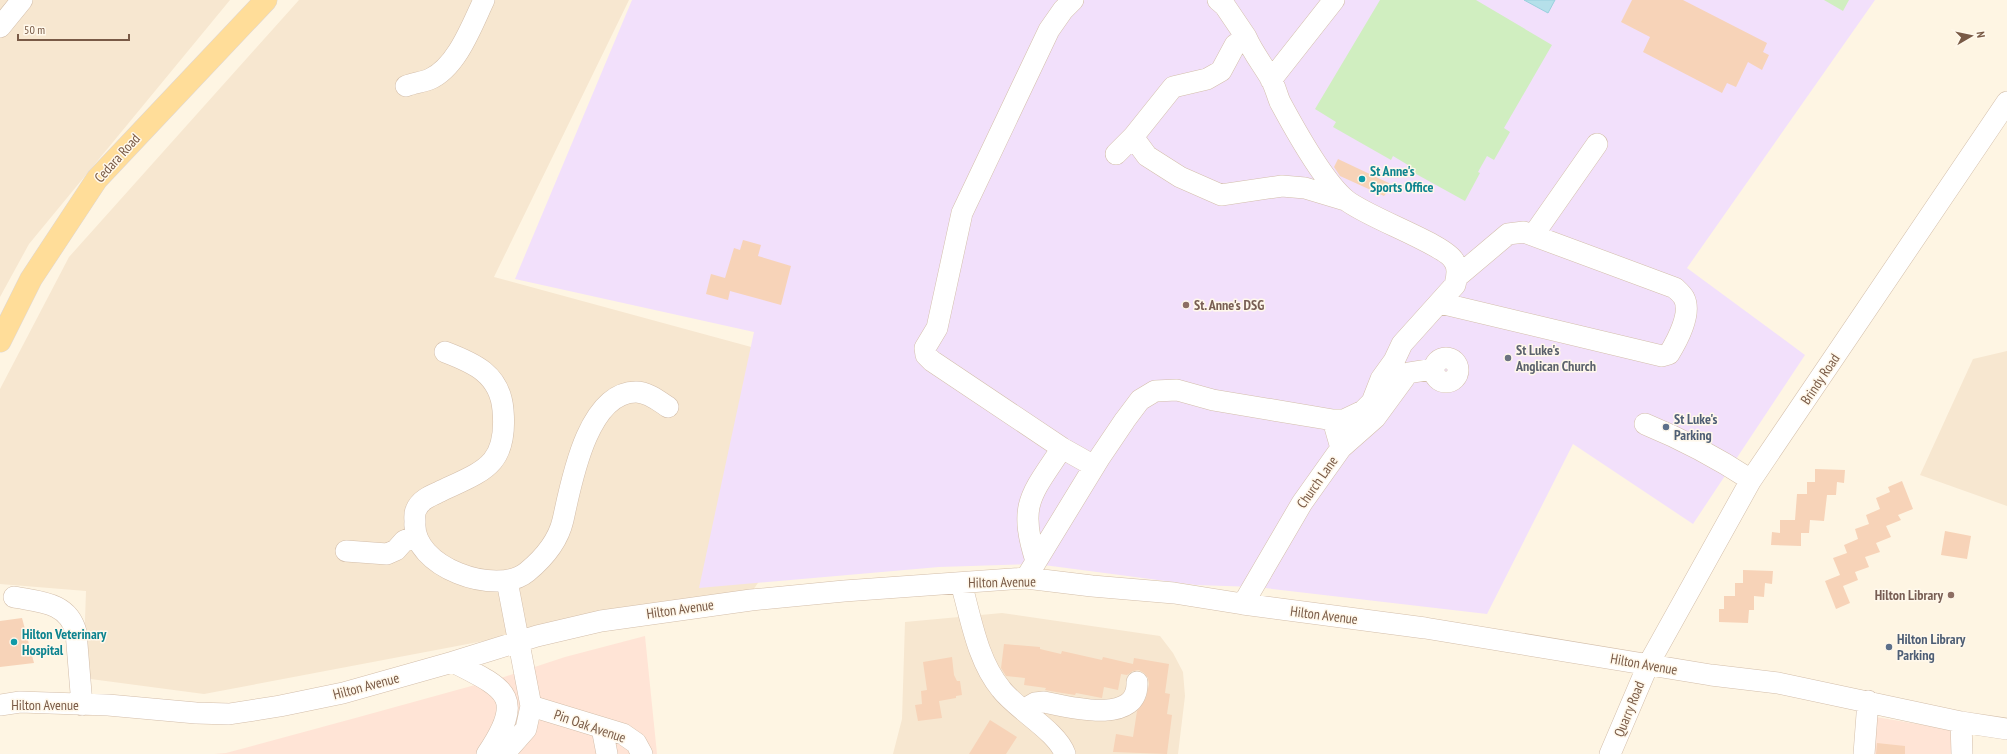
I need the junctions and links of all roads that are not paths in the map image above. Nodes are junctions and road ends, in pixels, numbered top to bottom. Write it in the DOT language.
graph roads {
  1 [pos="22,0"];
  2 [pos="266,0"];
  3 [pos="484,0"];
  4 [pos="1073,0"];
  5 [pos="1218,0"];
  6 [pos="1334,0"];
  7 [pos="0,27"];
  8 [pos="1246,38"];
  9 [pos="1271,80"];
  10 [pos="406,86"];
  11 [pos="2007,102"];
  12 [pos="1133,137"];
  13 [pos="1597,144"];
  14 [pos="1116,154"];
  15 [pos="1346,200"];
  16 [pos="1534,234"];
  17 [pos="1457,277"];
  18 [pos="1440,303"];
  19 [pos="0,341"];
  20 [pos="445,352"];
  21 [pos="1434,369"];
  22 [pos="668,407"];
  23 [pos="1333,420"];
  24 [pos="1646,424"];
  25 [pos="1062,448"];
  26 [pos="1341,448"];
  27 [pos="1094,466"];
  28 [pos="1751,480"];
  29 [pos="416,536"];
  30 [pos="346,551"];
  31 [pos="1031,570"];
  32 [pos="507,581"];
  33 [pos="961,583"];
  34 [pos="14,597"];
  35 [pos="1243,604"];
  36 [pos="518,641"];
  37 [pos="453,662"];
  38 [pos="1648,665"];
  39 [pos="1137,682"];
  40 [pos="1868,701"];
  41 [pos="0,705"];
  42 [pos="82,705"];
  43 [pos="530,706"];
  44 [pos="1023,710"];
  45 [pos="1961,722"];
  46 [pos="602,728"];
  47 [pos="2007,729"];
  48 [pos="487,754"];
  49 [pos="504,754"];
  50 [pos="607,754"];
  51 [pos="642,754"];
  52 [pos="1065,754"];
  53 [pos="1610,754"];
  54 [pos="1864,754"];
  55 [pos="1962,754"];
  1 -- 7 [label="street"];
  2 -- 19 [label="main road, Cedara Road"];
  3 -- 10 [label="street"];
  4 -- 25 [label="street"];
  5 -- 8 [label="street"];
  6 -- 9 [label="street"];
  8 -- 9 [label="street"];
  8 -- 12 [label="street"];
  9 -- 15 [label="street"];
  11 -- 28 [label="street, Brindy Road"];
  12 -- 14 [label="street"];
  12 -- 15 [label="street"];
  13 -- 16 [label="street"];
  15 -- 17 [label="street"];
  16 -- 17 [label="street"];
  16 -- 18 [label="street"];
  17 -- 18 [label="street"];
  18 -- 23 [label="street"];
  20 -- 29 [label="street"];
  21 -- 26 [label="street, Church Lane"];
  22 -- 32 [label="street"];
  23 -- 26 [label="street"];
  23 -- 27 [label="street"];
  24 -- 28 [label="street"];
  25 -- 27 [label="street"];
  25 -- 31 [label="street"];
  26 -- 35 [label="street, Church Lane"];
  27 -- 31 [label="street"];
  28 -- 38 [label="street, Brindy Road"];
  29 -- 30 [label="street"];
  29 -- 32 [label="street"];
  31 -- 33 [label="street, Hilton Avenue"];
  31 -- 35 [label="street, Hilton Avenue"];
  32 -- 36 [label="street"];
  33 -- 36 [label="street, Hilton Avenue"];
  33 -- 44 [label="street"];
  34 -- 42 [label="street"];
  35 -- 38 [label="street, Hilton Avenue"];
  36 -- 37 [label="street, Hilton Avenue"];
  36 -- 43 [label="street"];
  37 -- 42 [label="street, Hilton Avenue"];
  37 -- 48 [label="street"];
  38 -- 40 [label="street, Hilton Avenue"];
  38 -- 53 [label="street, Quarry Road"];
  39 -- 44 [label="street"];
  40 -- 45 [label="street, Hilton Avenue"];
  40 -- 54 [label="street"];
  41 -- 42 [label="street, Hilton Avenue"];
  43 -- 46 [label="street, Pin Oak Avenue"];
  43 -- 49 [label="street"];
  44 -- 52 [label="street"];
  45 -- 47 [label="street, Hilton Avenue"];
  45 -- 55 [label="street"];
  46 -- 50 [label="street"];
  46 -- 51 [label="street, Pin Oak Avenue"];
}
